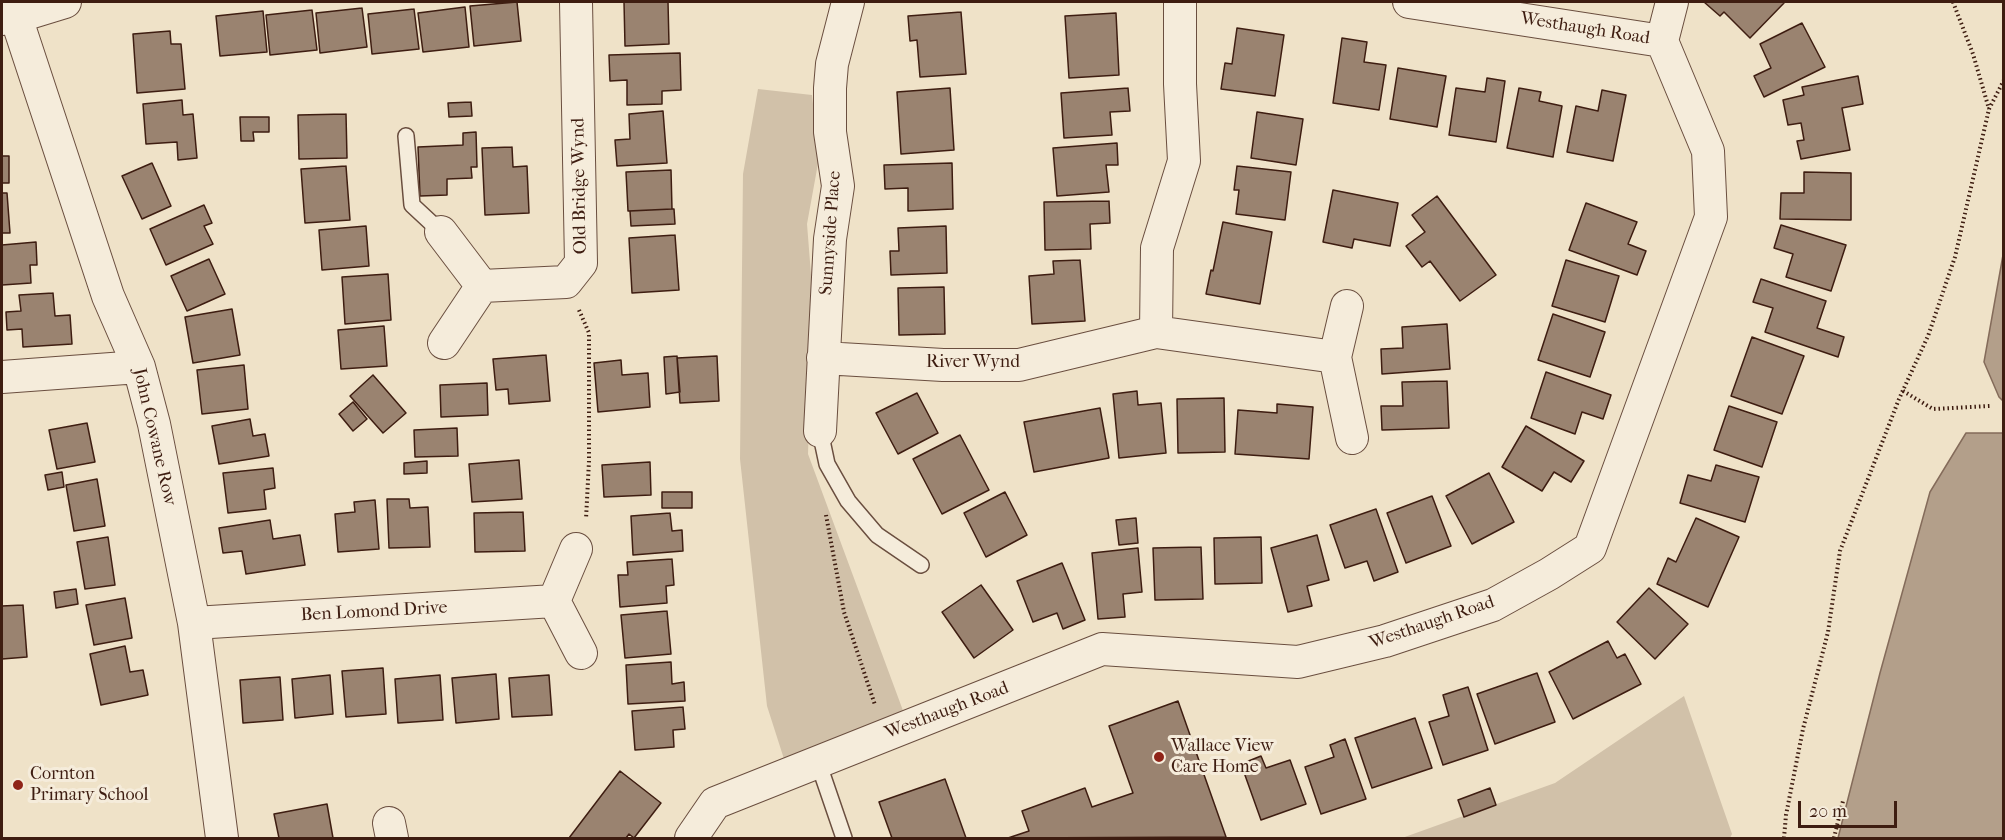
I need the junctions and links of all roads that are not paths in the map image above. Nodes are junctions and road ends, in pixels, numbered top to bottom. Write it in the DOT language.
graph roads {
  1 [pos="65,2"];
  2 [pos="576,2"];
  3 [pos="848,2"];
  4 [pos="1180,2"];
  5 [pos="1409,2"];
  6 [pos="1671,2"];
  7 [pos="10,12"];
  8 [pos="1662,41"];
  9 [pos="406,136"];
  10 [pos="441,232"];
  11 [pos="482,286"];
  12 [pos="1347,306"];
  13 [pos="1156,332"];
  14 [pos="444,343"];
  15 [pos="1335,357"];
  16 [pos="823,358"];
  17 [pos="139,367"];
  18 [pos="2,377"];
  19 [pos="820,431"];
  20 [pos="1353,438"];
  21 [pos="576,549"];
  22 [pos="921,565"];
  23 [pos="554,601"];
  24 [pos="194,623"];
  25 [pos="581,653"];
  26 [pos="818,762"];
  27 [pos="222,838"];
  28 [pos="691,838"];
  29 [pos="844,838"];
  1 -- 7 [label="street"];
  2 -- 11 [label="street, Old Bridge Wynd"];
  3 -- 16 [label="street, Sunnyside Place"];
  4 -- 13 [label="street"];
  5 -- 8 [label="street, Westhaugh Road"];
  6 -- 8 [label="street"];
  7 -- 17 [label="street, John Cowane Row"];
  8 -- 26 [label="street, Westhaugh Road"];
  9 -- 10 [label="lane"];
  10 -- 11 [label="street"];
  11 -- 14 [label="street"];
  12 -- 15 [label="street"];
  13 -- 15 [label="street, River Wynd"];
  13 -- 16 [label="street, River Wynd"];
  15 -- 20 [label="street"];
  16 -- 19 [label="street, Sunnyside Place"];
  17 -- 18 [label="street"];
  17 -- 24 [label="street, John Cowane Row"];
  19 -- 22 [label="lane"];
  21 -- 23 [label="street"];
  23 -- 24 [label="street, Ben Lomond Drive"];
  23 -- 25 [label="street"];
  24 -- 27 [label="street, John Cowane Row"];
  26 -- 28 [label="street, Westhaugh Road"];
  26 -- 29 [label="lane"];
}
